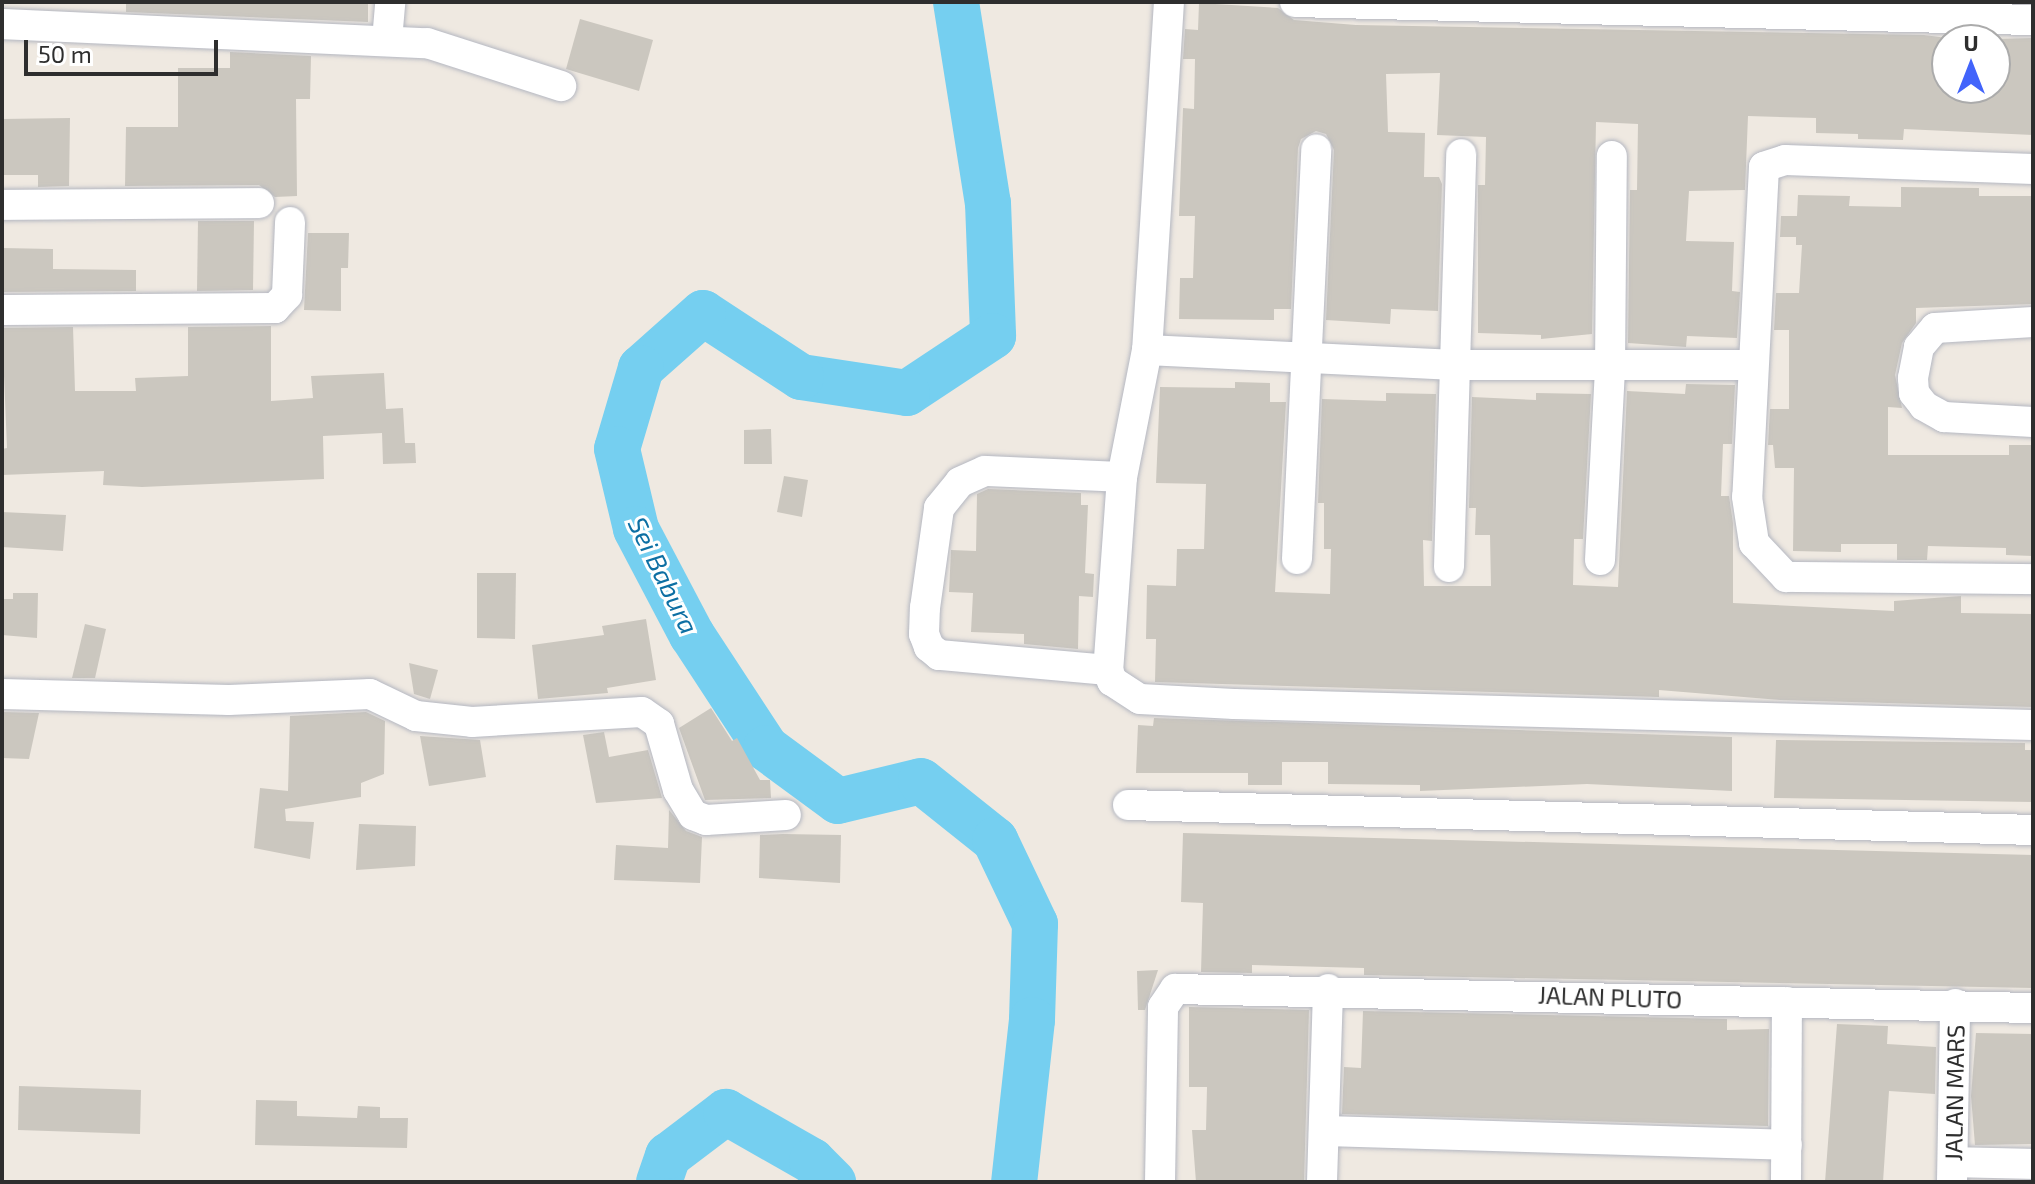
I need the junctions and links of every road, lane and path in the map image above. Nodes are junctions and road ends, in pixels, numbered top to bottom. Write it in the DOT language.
graph roads {
  1 [pos="390,2"];
  2 [pos="1169,2"];
  3 [pos="1295,2"];
  4 [pos="1650,6"];
  5 [pos="2033,20"];
  6 [pos="2,24"];
  7 [pos="387,40"];
  8 [pos="561,86"];
  9 [pos="1316,149"];
  10 [pos="1461,154"];
  11 [pos="1612,156"];
  12 [pos="2033,169"];
  13 [pos="259,203"];
  14 [pos="2,205"];
  15 [pos="290,222"];
  16 [pos="2,310"];
  17 [pos="2033,322"];
  18 [pos="1147,350"];
  19 [pos="1308,359"];
  20 [pos="1455,365"];
  21 [pos="1753,365"];
  22 [pos="1610,367"];
  23 [pos="2033,422"];
  24 [pos="1122,477"];
  25 [pos="1297,559"];
  26 [pos="1600,560"];
  27 [pos="1449,567"];
  28 [pos="2033,579"];
  29 [pos="1108,670"];
  30 [pos="2,694"];
  31 [pos="2033,725"];
  32 [pos="1128,805"];
  33 [pos="786,815"];
  34 [pos="2033,830"];
  35 [pos="1328,989"];
  36 [pos="1787,1002"];
  37 [pos="1955,1004"];
  38 [pos="2033,1008"];
  39 [pos="1324,1131"];
  40 [pos="1787,1145"];
  41 [pos="2033,1164"];
  42 [pos="1952,1172"];
  43 [pos="1160,1182"];
  44 [pos="1322,1182"];
  45 [pos="1786,1182"];
  1 -- 7 [label="street"];
  2 -- 18 [label="street"];
  3 -- 4 [label="street"];
  4 -- 5 [label="street"];
  6 -- 7 [label="street"];
  7 -- 8 [label="street"];
  9 -- 19 [label="street"];
  10 -- 20 [label="street"];
  11 -- 22 [label="street"];
  12 -- 21 [label="street"];
  13 -- 14 [label="street"];
  15 -- 16 [label="street"];
  17 -- 23 [label="street"];
  18 -- 19 [label="street"];
  18 -- 24 [label="street"];
  19 -- 20 [label="street"];
  19 -- 25 [label="street"];
  20 -- 22 [label="street"];
  20 -- 27 [label="street"];
  21 -- 22 [label="street"];
  21 -- 28 [label="street"];
  22 -- 26 [label="street"];
  24 -- 29 [label="street"];
  24 -- 29 [label="street"];
  29 -- 31 [label="street"];
  30 -- 33 [label="street"];
  32 -- 34 [label="street"];
  35 -- 36 [label="street, JALAN PLUTO"];
  35 -- 39 [label="street"];
  35 -- 43 [label="street, JALAN PLUTO"];
  36 -- 37 [label="street, JALAN PLUTO"];
  36 -- 40 [label="street"];
  37 -- 38 [label="street, JALAN PLUTO"];
  37 -- 42 [label="street, JALAN MARS"];
  39 -- 40 [label="street"];
  39 -- 44 [label="street"];
  40 -- 45 [label="street"];
  41 -- 42 [label="street"];
}
